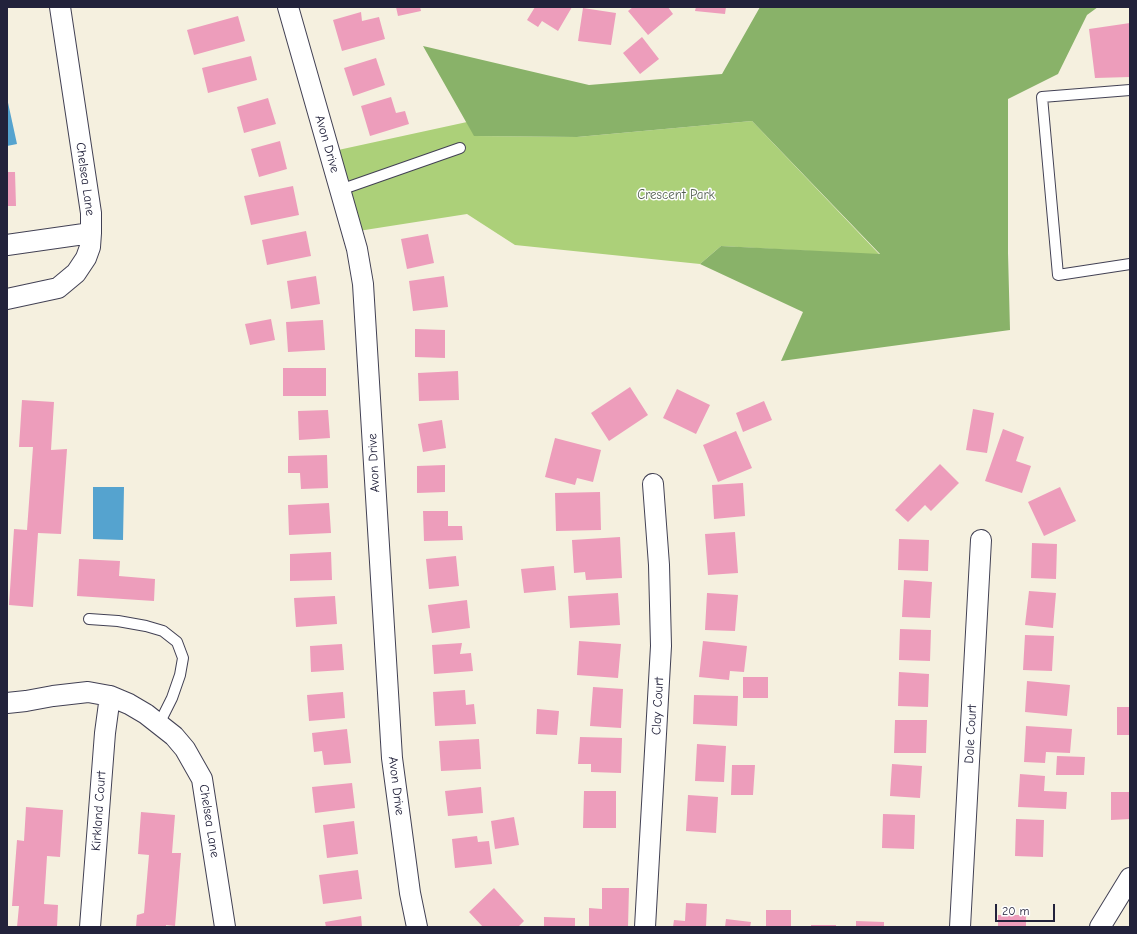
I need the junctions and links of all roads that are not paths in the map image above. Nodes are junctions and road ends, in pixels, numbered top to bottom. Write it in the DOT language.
graph roads {
  1 [pos="60,7"];
  2 [pos="288,7"];
  3 [pos="1130,90"];
  4 [pos="460,148"];
  5 [pos="340,190"];
  6 [pos="91,233"];
  7 [pos="7,245"];
  8 [pos="1130,264"];
  9 [pos="7,299"];
  10 [pos="653,484"];
  11 [pos="982,540"];
  12 [pos="89,618"];
  13 [pos="110,696"];
  14 [pos="7,703"];
  15 [pos="159,724"];
  16 [pos="1130,878"];
  17 [pos="90,927"];
  18 [pos="224,927"];
  19 [pos="417,927"];
  20 [pos="646,927"];
  21 [pos="960,927"];
  22 [pos="1100,927"];
  1 -- 6 [label="street, Chelsea Lane"];
  2 -- 5 [label="street, Avon Drive"];
  3 -- 8 [label="lane"];
  4 -- 5 [label="lane"];
  5 -- 19 [label="street, Avon Drive"];
  6 -- 7 [label="street"];
  6 -- 9 [label="street, Chelsea Lane"];
  10 -- 20 [label="street, Clay Court"];
  11 -- 21 [label="street, Dale Court"];
  12 -- 15 [label="lane"];
  13 -- 14 [label="street, Chelsea Lane"];
  13 -- 15 [label="street, Chelsea Lane"];
  13 -- 17 [label="street, Kirkland Court"];
  15 -- 18 [label="street, Chelsea Lane"];
  16 -- 22 [label="street"];
}
